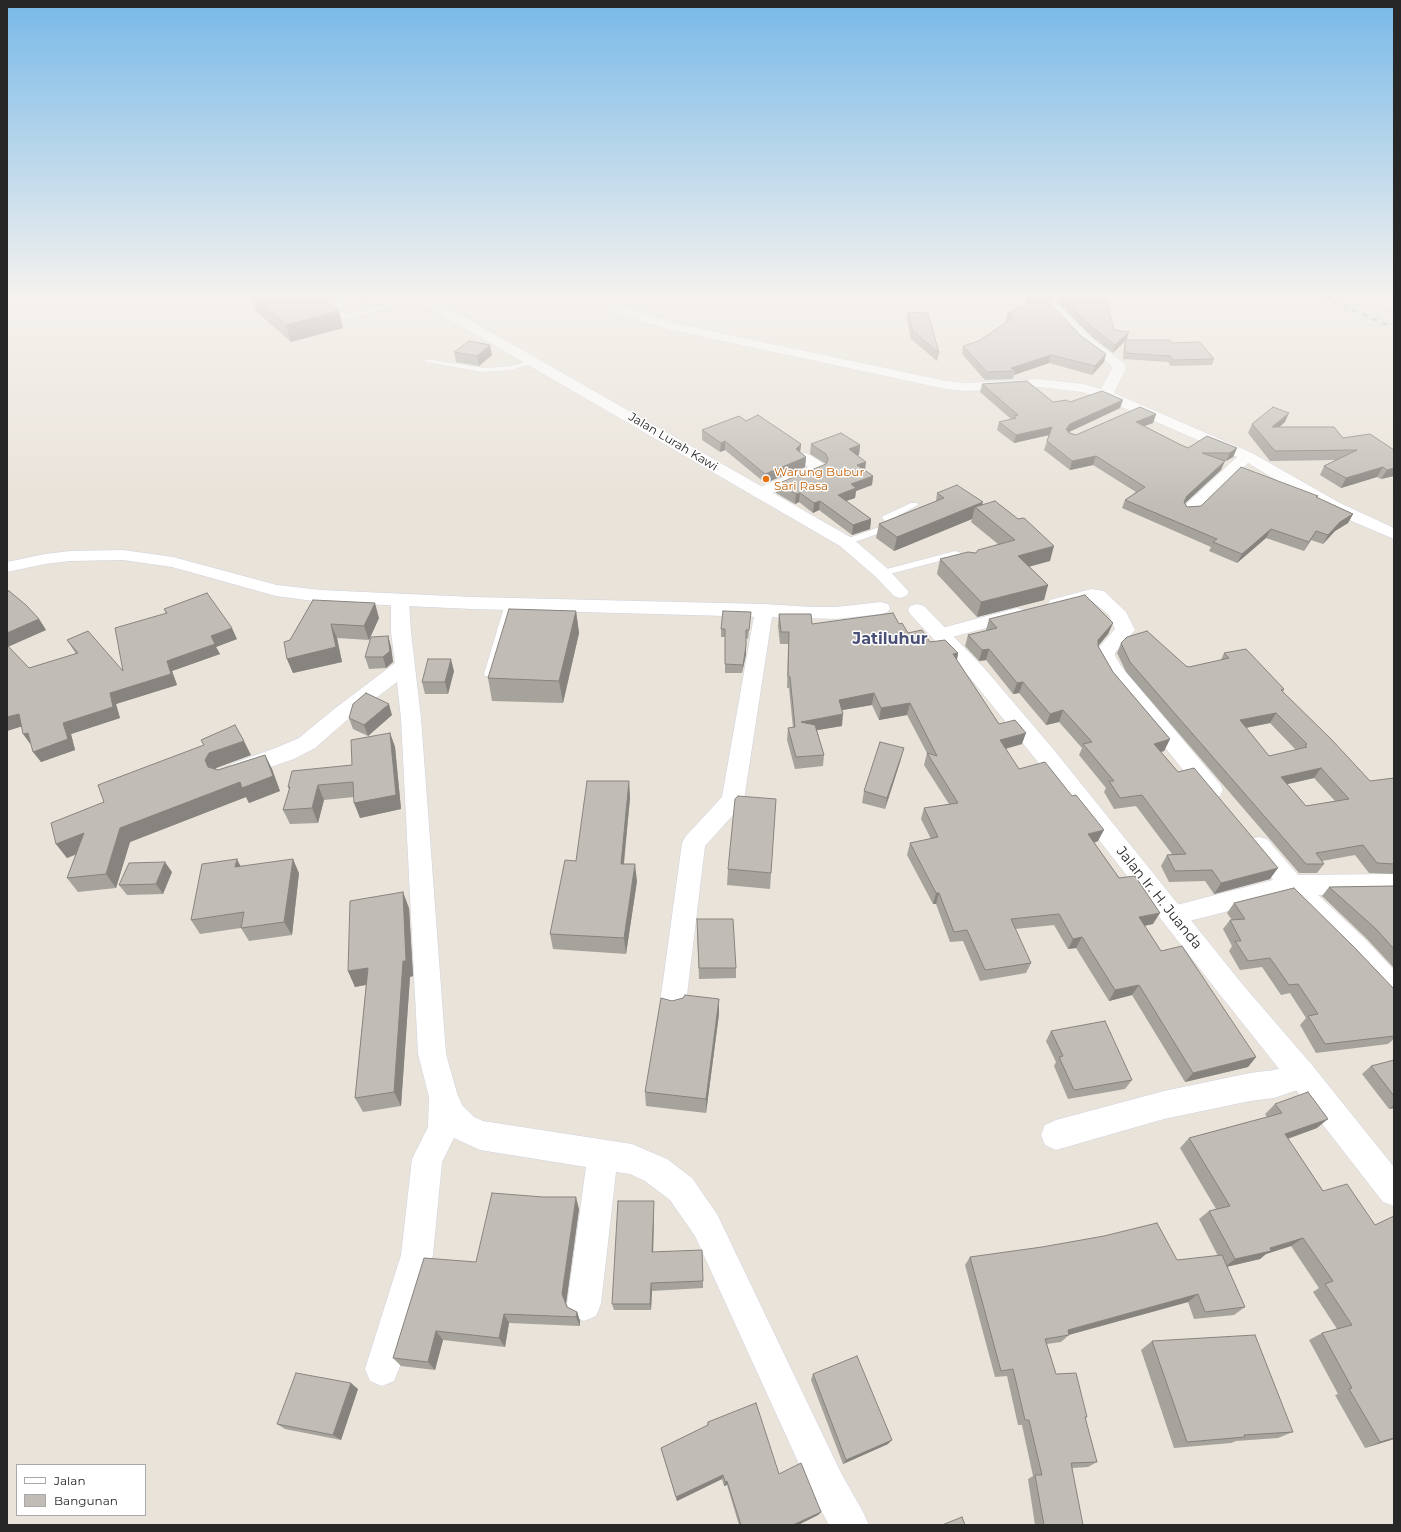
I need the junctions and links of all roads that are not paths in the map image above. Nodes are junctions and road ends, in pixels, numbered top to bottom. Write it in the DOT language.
graph roads {
  1 [pos="455,365"];
  2 [pos="521,365"];
  3 [pos="540,365"];
  4 [pos="855,365"];
  5 [pos="1117,365"];
  6 [pos="1106,395"];
  7 [pos="1137,408"];
  8 [pos="1121,415"];
  9 [pos="1247,456"];
  10 [pos="805,458"];
  11 [pos="759,493"];
  12 [pos="914,505"];
  13 [pos="1190,510"];
  14 [pos="1394,534"];
  15 [pos="846,542"];
  16 [pos="969,564"];
  17 [pos="7,567"];
  18 [pos="882,573"];
  19 [pos="900,592"];
  20 [pos="400,600"];
  21 [pos="510,604"];
  22 [pos="764,610"];
  23 [pos="898,612"];
  24 [pos="941,634"];
  25 [pos="405,665"];
  26 [pos="488,674"];
  27 [pos="225,775"];
  28 [pos="1227,809"];
  29 [pos="1247,832"];
  30 [pos="1394,884"];
  31 [pos="1292,885"];
  32 [pos="1174,916"];
  33 [pos="1394,989"];
  34 [pos="673,1003"];
  35 [pos="1297,1069"];
  36 [pos="443,1095"];
  37 [pos="1056,1135"];
  38 [pos="602,1154"];
  39 [pos="1394,1192"];
  40 [pos="584,1304"];
  41 [pos="382,1369"];
  42 [pos="850,1525"];
  1 -- 2 [label="lane"];
  3 -- 11 [label="street, Jalan Lurah Kawi"];
  4 -- 6 [label="street"];
  5 -- 6 [label="street"];
  6 -- 7 [label="street"];
  7 -- 8 [label="street"];
  7 -- 9 [label="street"];
  9 -- 13 [label="street"];
  9 -- 14 [label="street"];
  10 -- 11 [label="street"];
  11 -- 15 [label="street, Jalan Lurah Kawi"];
  12 -- 15 [label="lane"];
  15 -- 18 [label="street, Jalan Lurah Kawi"];
  16 -- 18 [label="lane"];
  17 -- 20 [label="street"];
  18 -- 19 [label="street, Jalan Lurah Kawi"];
  19 -- 23 [label="street, Jalan Lurah Kawi"];
  19 -- 23 [label="street"];
  20 -- 21 [label="street"];
  20 -- 25 [label="street"];
  21 -- 22 [label="street"];
  21 -- 26 [label="lane"];
  22 -- 23 [label="street"];
  22 -- 34 [label="street"];
  23 -- 24 [label="street, Jalan Ir. H. Juanda"];
  24 -- 28 [label="street"];
  24 -- 32 [label="street, Jalan Ir. H. Juanda"];
  25 -- 27 [label="street"];
  25 -- 36 [label="street"];
  29 -- 31 [label="street"];
  30 -- 31 [label="street"];
  31 -- 32 [label="street"];
  31 -- 33 [label="street"];
  32 -- 35 [label="street, Jalan Ir. H. Juanda"];
  35 -- 37 [label="street"];
  35 -- 39 [label="street, Jalan Ir. H. Juanda"];
  36 -- 38 [label="street"];
  36 -- 41 [label="street"];
  38 -- 40 [label="street"];
  38 -- 42 [label="street"];
}
